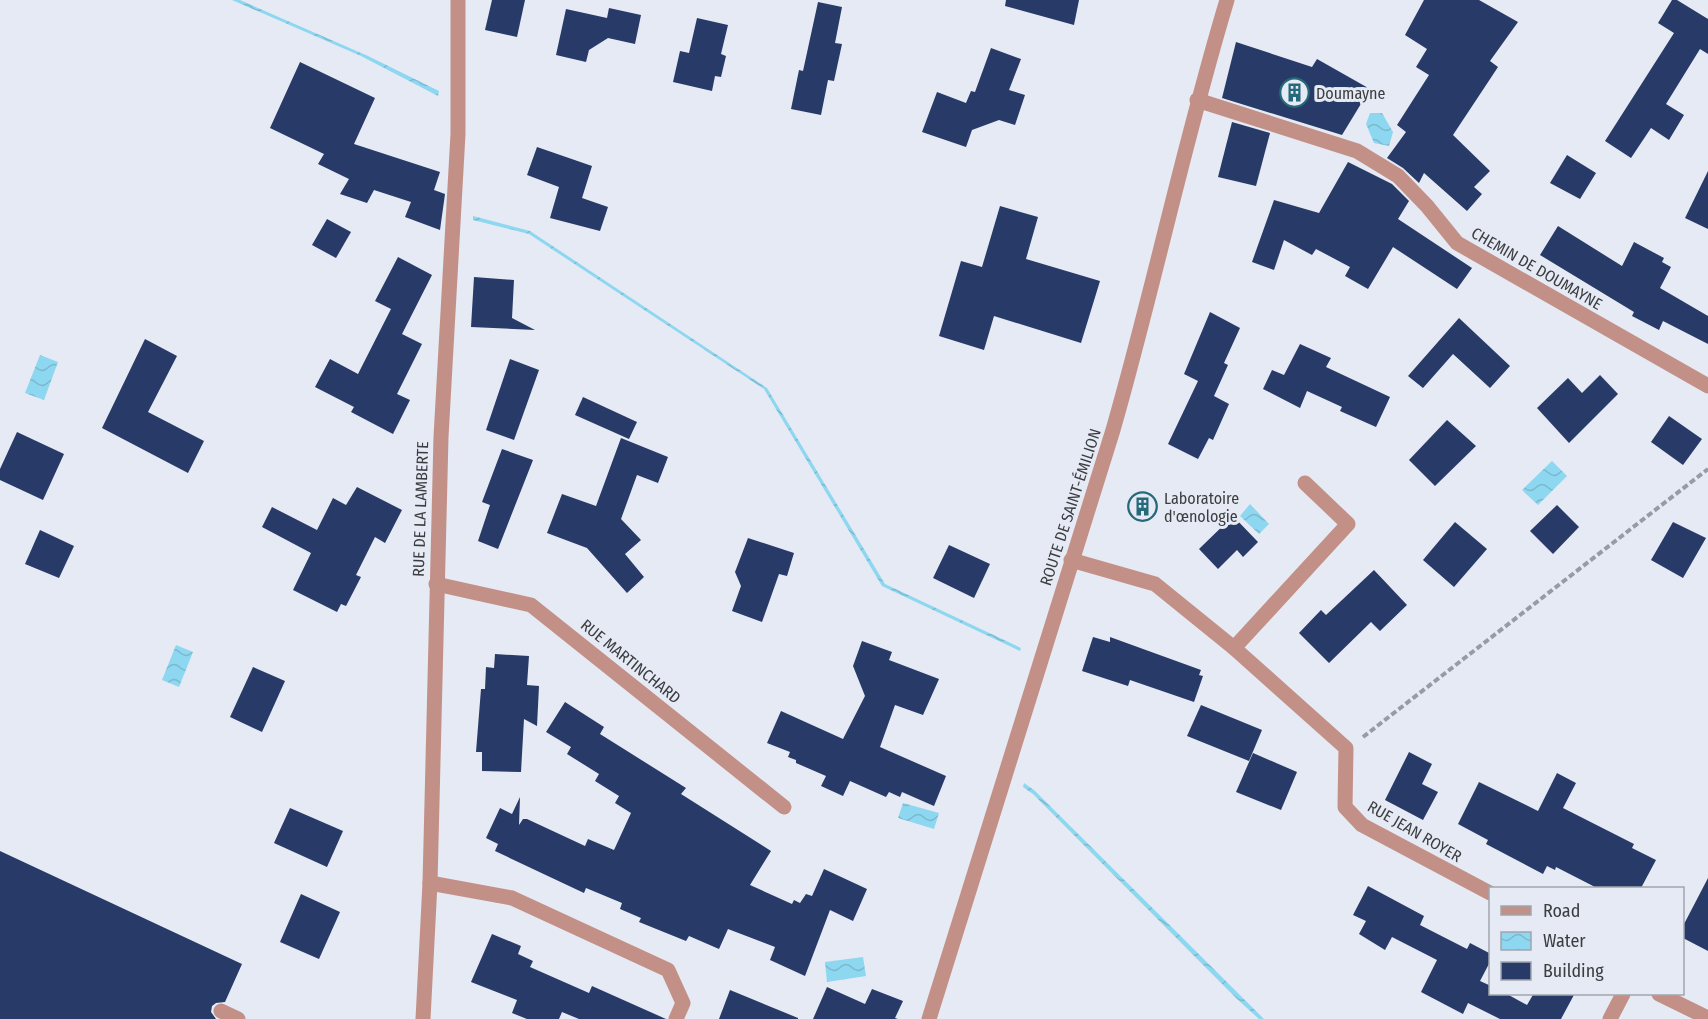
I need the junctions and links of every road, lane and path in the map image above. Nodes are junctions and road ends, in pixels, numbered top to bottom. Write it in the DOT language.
graph roads {
  1 [pos="458,0"];
  2 [pos="1222,2"];
  3 [pos="1197,100"];
  4 [pos="1708,386"];
  5 [pos="1708,469"];
  6 [pos="1305,483"];
  7 [pos="1071,560"];
  8 [pos="436,585"];
  9 [pos="1234,648"];
  10 [pos="1346,748"];
  11 [pos="784,807"];
  12 [pos="430,883"];
  13 [pos="1489,892"];
  14 [pos="1622,995"];
  15 [pos="1663,995"];
  16 [pos="220,1011"];
  17 [pos="1708,1018"];
  18 [pos="238,1019"];
  19 [pos="423,1019"];
  20 [pos="676,1019"];
  21 [pos="928,1019"];
  22 [pos="1610,1019"];
  1 -- 8 [label="street, RUE DE LA LAMBERTE"];
  2 -- 3 [label="street, ROUTE DE SAINT-ÉMILION"];
  3 -- 4 [label="street, CHEMIN DE DOUMAYNE"];
  3 -- 7 [label="street, ROUTE DE SAINT-ÉMILION"];
  5 -- 10 [label="path"];
  6 -- 9 [label="street"];
  7 -- 9 [label="street"];
  7 -- 21 [label="street, ROUTE DE SAINT-ÉMILION"];
  8 -- 11 [label="street, RUE MARTINCHARD"];
  8 -- 12 [label="street, RUE DE LA LAMBERTE"];
  9 -- 10 [label="street"];
  10 -- 13 [label="street, RUE JEAN ROYER"];
  12 -- 19 [label="street, RUE DE LA LAMBERTE"];
  12 -- 20 [label="street"];
  14 -- 22 [label="street"];
  15 -- 17 [label="street"];
  16 -- 18 [label="street"];
}
